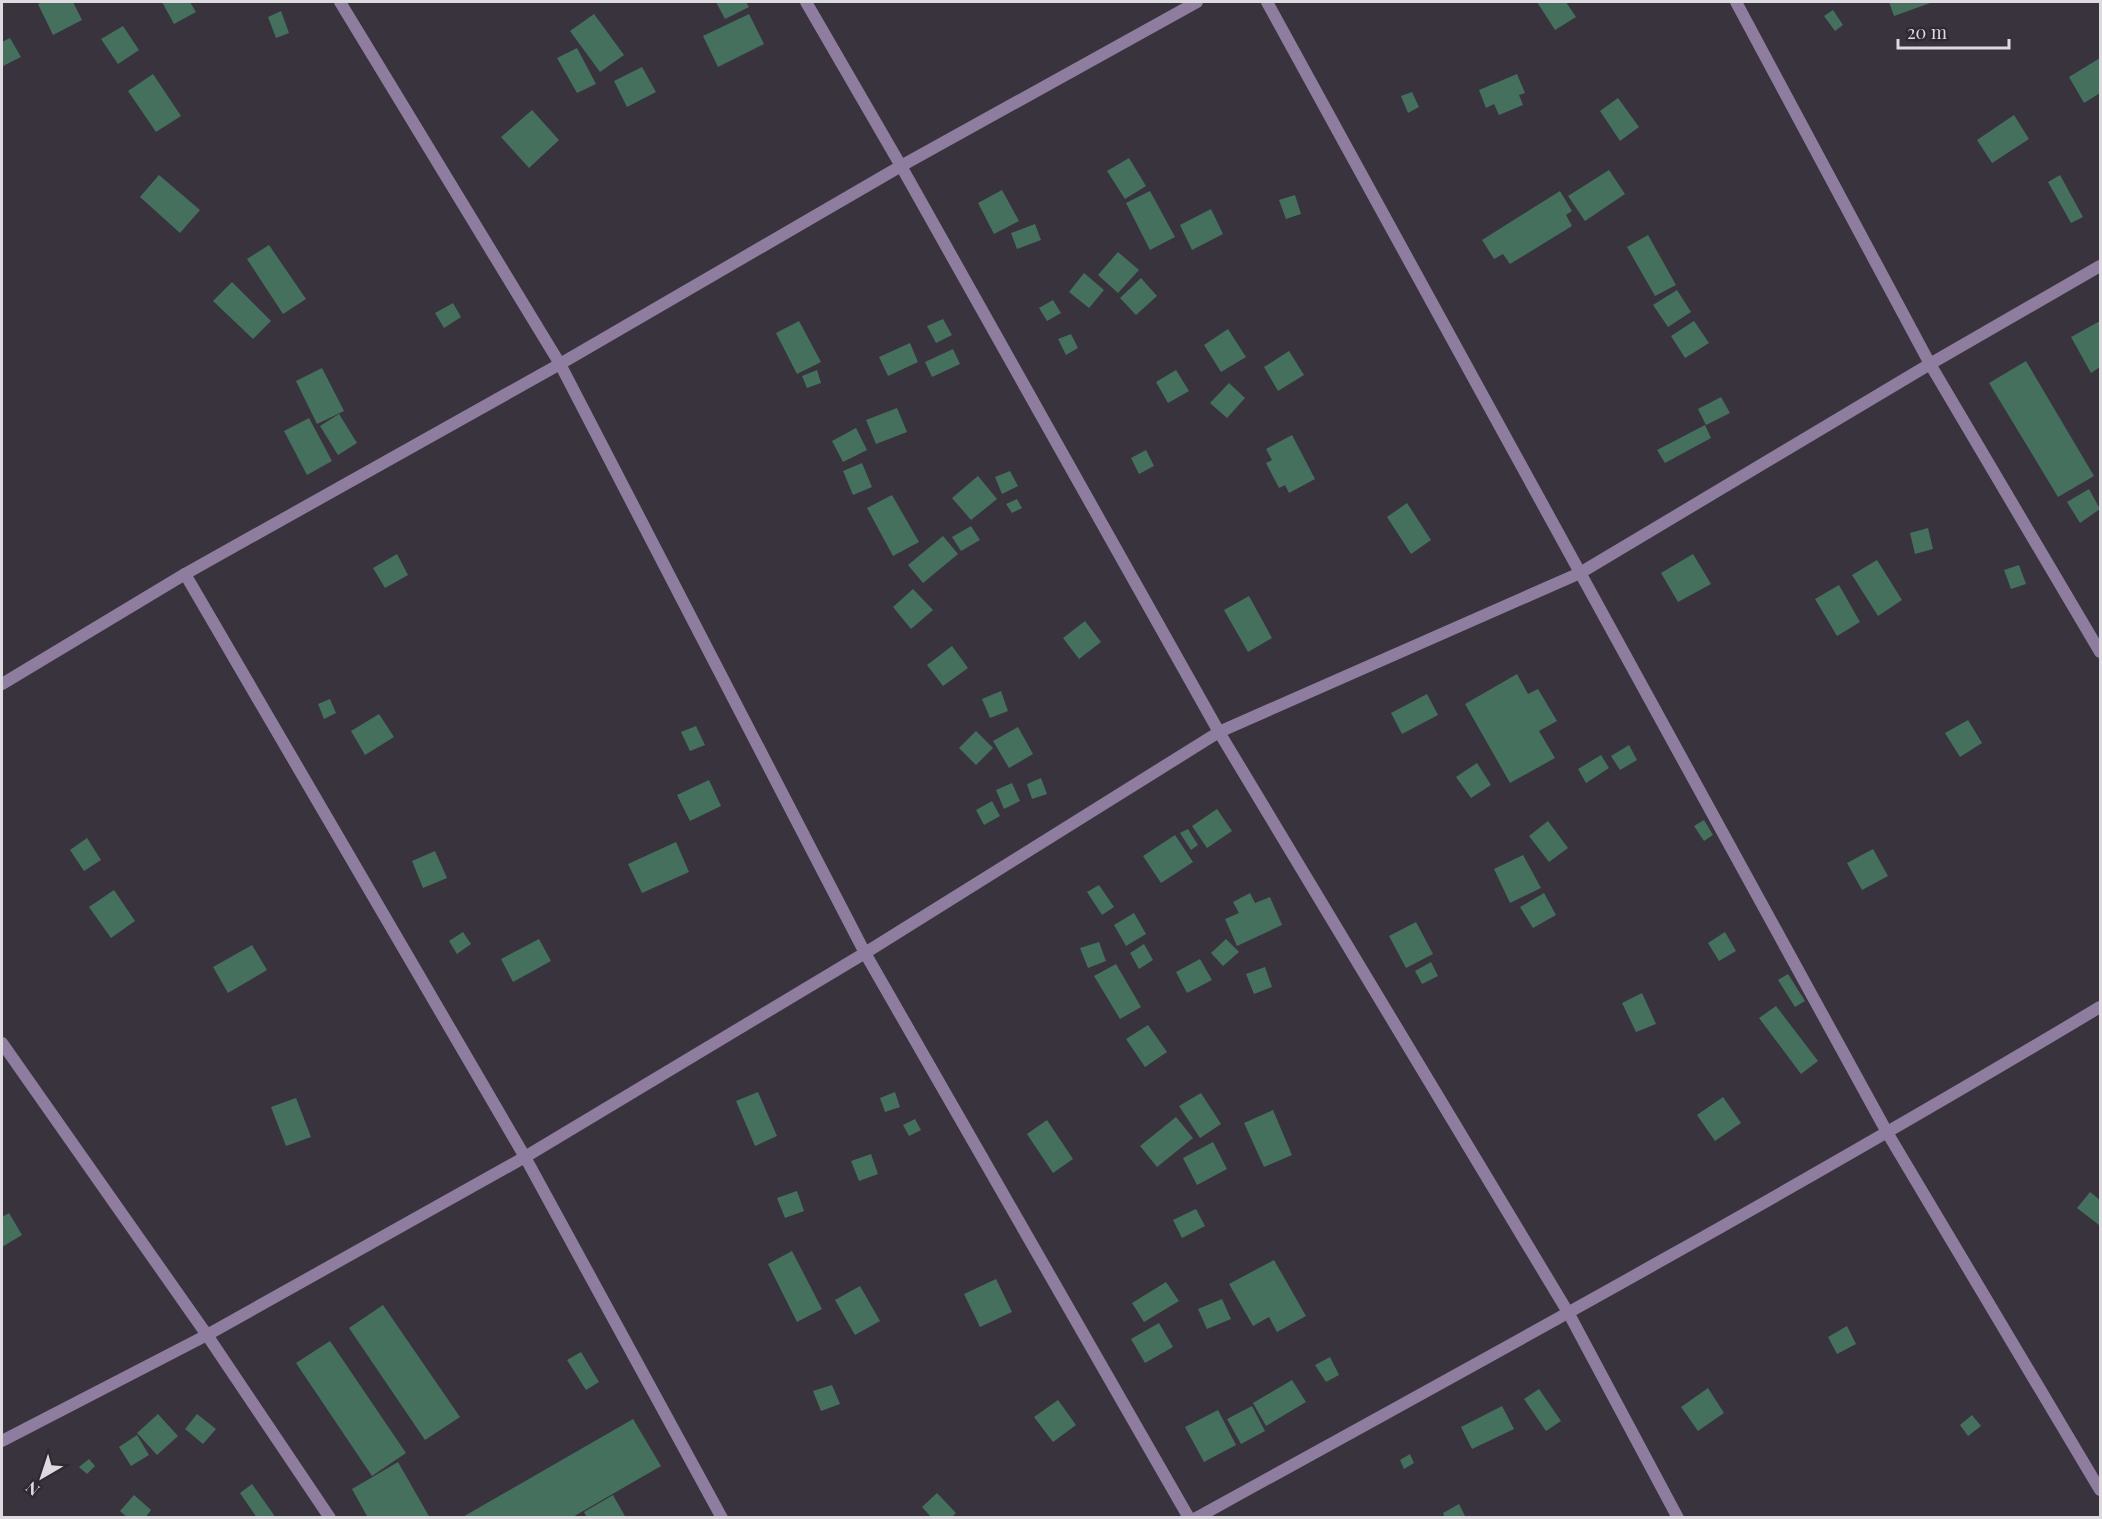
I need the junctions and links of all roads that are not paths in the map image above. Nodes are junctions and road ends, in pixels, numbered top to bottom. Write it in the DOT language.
graph roads {
  1 [pos="340,2"];
  2 [pos="806,2"];
  3 [pos="1197,2"];
  4 [pos="1267,2"];
  5 [pos="1736,2"];
  6 [pos="901,166"];
  7 [pos="2100,266"];
  8 [pos="560,364"];
  9 [pos="1930,364"];
  10 [pos="1580,573"];
  11 [pos="185,574"];
  12 [pos="2100,652"];
  13 [pos="2,684"];
  14 [pos="1219,732"];
  15 [pos="865,953"];
  16 [pos="2100,1007"];
  17 [pos="2,1043"];
  18 [pos="1888,1134"];
  19 [pos="525,1157"];
  20 [pos="1569,1314"];
  21 [pos="207,1335"];
  22 [pos="2,1441"];
  23 [pos="2100,1490"];
  24 [pos="330,1518"];
  25 [pos="722,1518"];
  26 [pos="1189,1518"];
  27 [pos="1196,1518"];
  28 [pos="1678,1518"];
  1 -- 8 [label="street"];
  2 -- 6 [label="street"];
  3 -- 6 [label="street"];
  4 -- 10 [label="street"];
  5 -- 9 [label="street"];
  6 -- 8 [label="street"];
  6 -- 14 [label="street"];
  7 -- 9 [label="street"];
  8 -- 11 [label="street"];
  8 -- 15 [label="street"];
  9 -- 10 [label="street"];
  9 -- 12 [label="street"];
  10 -- 14 [label="street"];
  10 -- 18 [label="street"];
  11 -- 13 [label="street"];
  11 -- 19 [label="street"];
  14 -- 15 [label="street"];
  14 -- 20 [label="street"];
  15 -- 19 [label="street"];
  15 -- 26 [label="street"];
  16 -- 18 [label="street"];
  17 -- 21 [label="street"];
  18 -- 20 [label="street"];
  18 -- 23 [label="street"];
  19 -- 21 [label="street"];
  19 -- 25 [label="street"];
  20 -- 27 [label="street"];
  20 -- 28 [label="street"];
  21 -- 22 [label="street"];
  21 -- 24 [label="street"];
}
